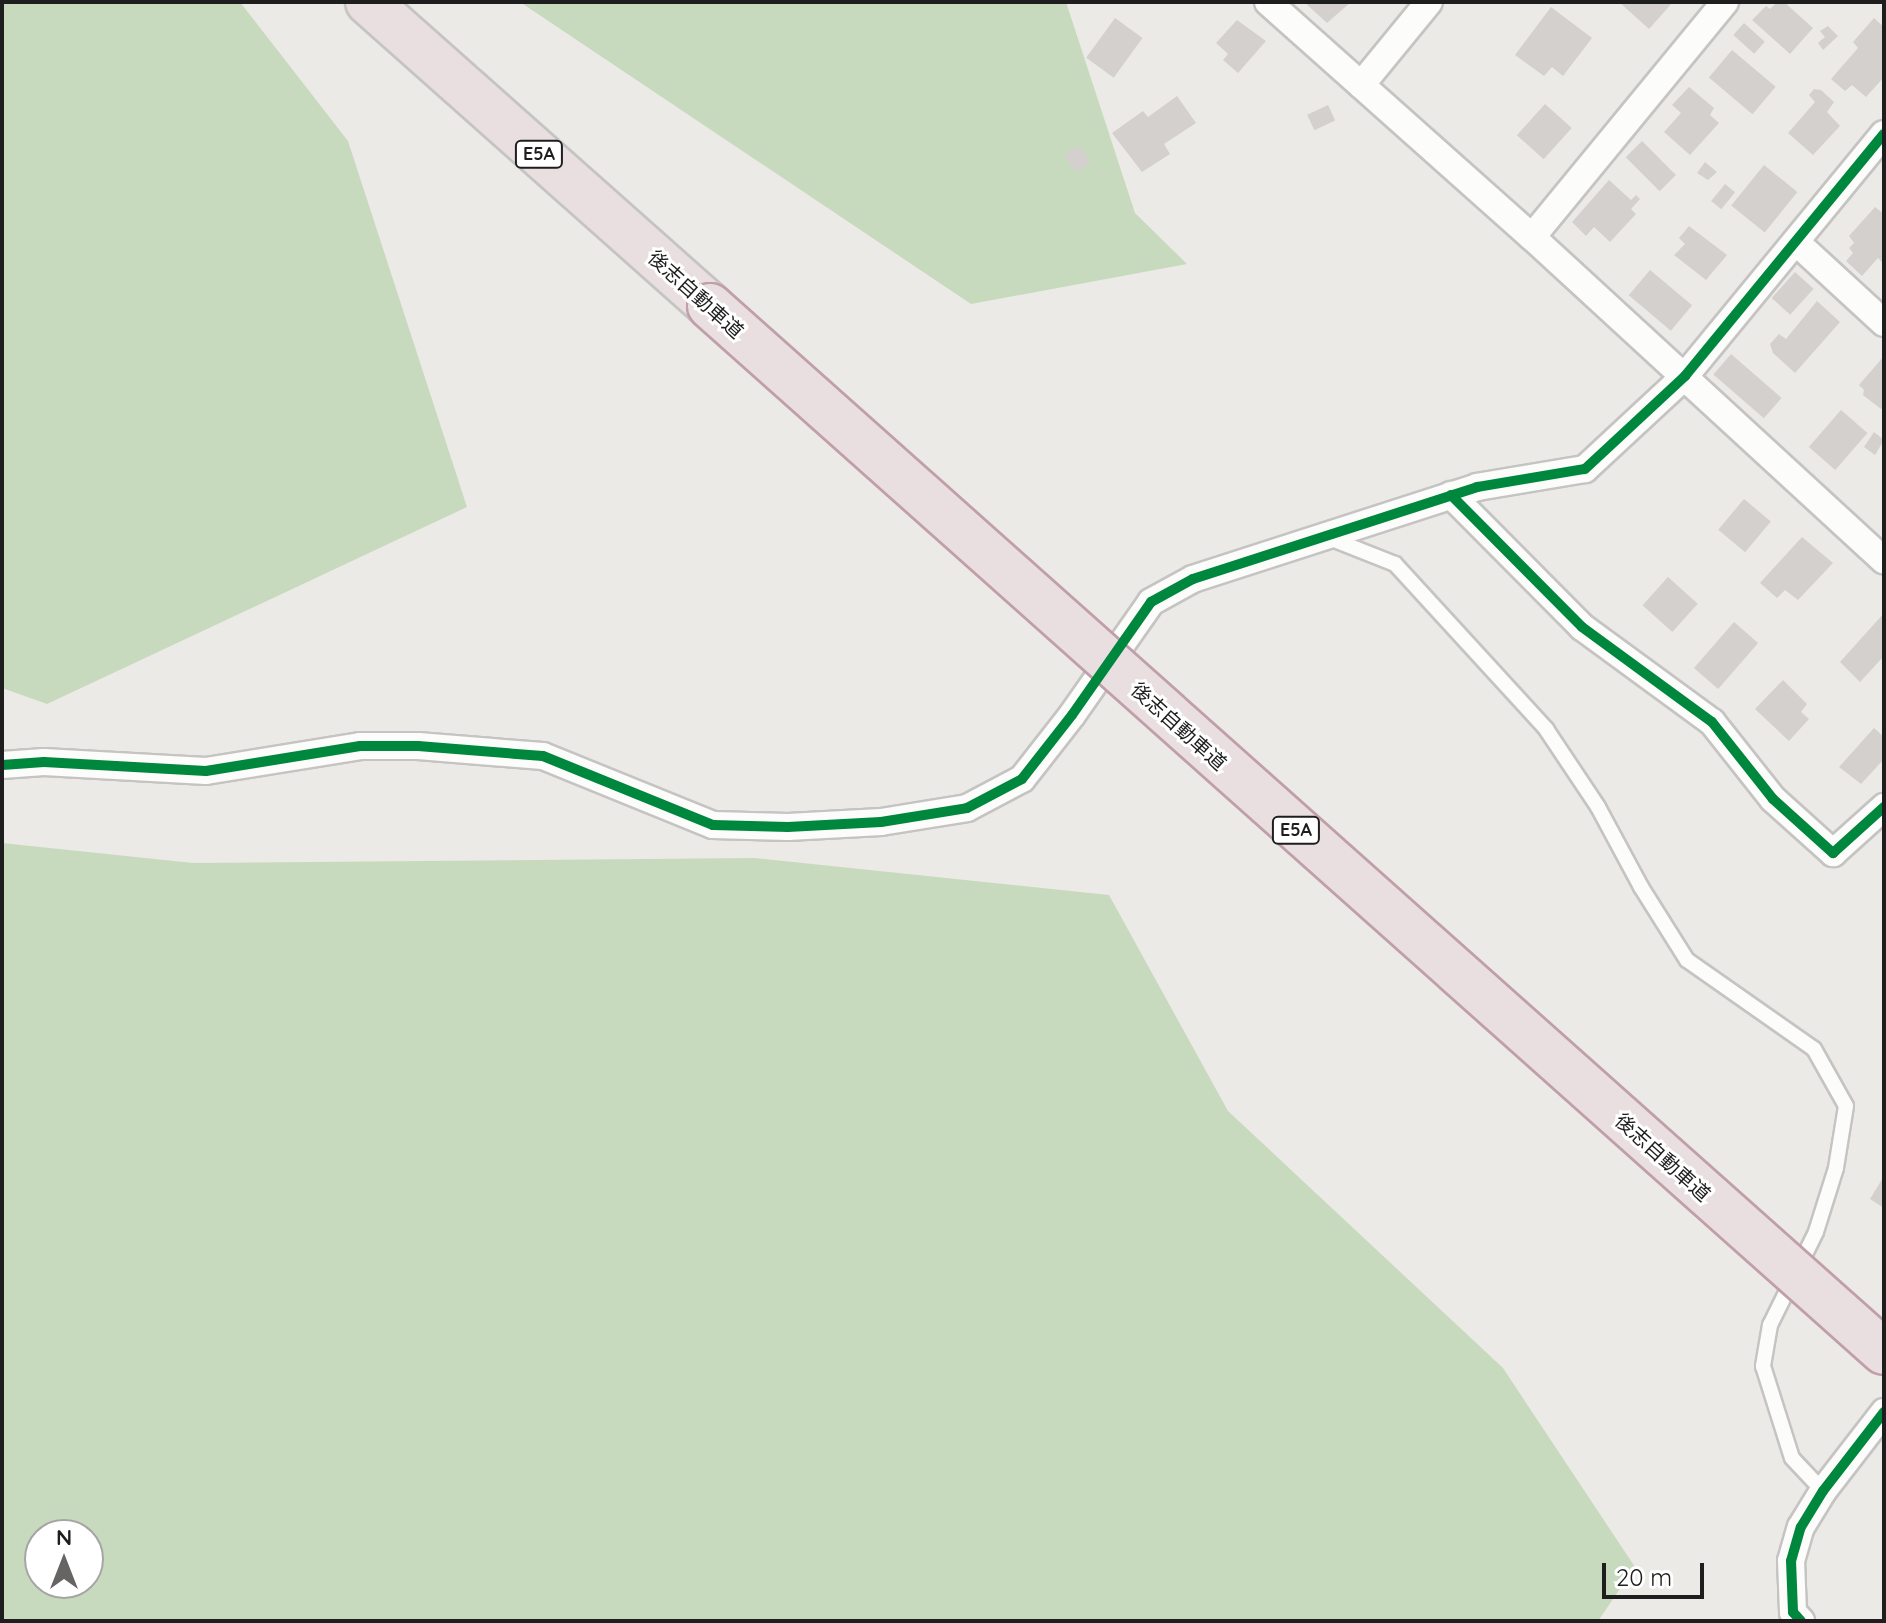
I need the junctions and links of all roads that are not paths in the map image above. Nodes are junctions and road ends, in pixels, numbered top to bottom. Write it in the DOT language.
graph roads {
  1 [pos="368,2"];
  2 [pos="412,2"];
  3 [pos="1268,2"];
  4 [pos="1429,2"];
  5 [pos="1725,2"];
  6 [pos="1361,85"];
  7 [pos="1884,134"];
  8 [pos="1532,237"];
  9 [pos="1797,243"];
  10 [pos="717,297"];
  11 [pos="1884,323"];
  12 [pos="1685,376"];
  13 [pos="1451,495"];
  14 [pos="1323,535"];
  15 [pos="1884,561"];
  16 [pos="2,765"];
  17 [pos="1884,807"];
  18 [pos="1884,1326"];
  19 [pos="1884,1352"];
  20 [pos="1884,1412"];
  21 [pos="1823,1491"];
  22 [pos="1793,1618"];
  1 -- 10 [label="highway, 後志自動車道 / E5A"];
  2 -- 10 [label="highway, 後志自動車道 / E5A"];
  3 -- 6 [label="street"];
  4 -- 6 [label="street"];
  5 -- 8 [label="street"];
  6 -- 8 [label="street"];
  7 -- 9 [label="street"];
  8 -- 12 [label="street"];
  9 -- 11 [label="street"];
  9 -- 12 [label="street"];
  10 -- 18 [label="highway, 後志自動車道 / E5A"];
  10 -- 19 [label="highway, 後志自動車道 / E5A, bridge"];
  12 -- 13 [label="street"];
  12 -- 15 [label="street"];
  13 -- 14 [label="street"];
  13 -- 17 [label="street"];
  14 -- 16 [label="street"];
  14 -- 21 [label="lane"];
  20 -- 21 [label="street"];
  21 -- 22 [label="street"];
}
